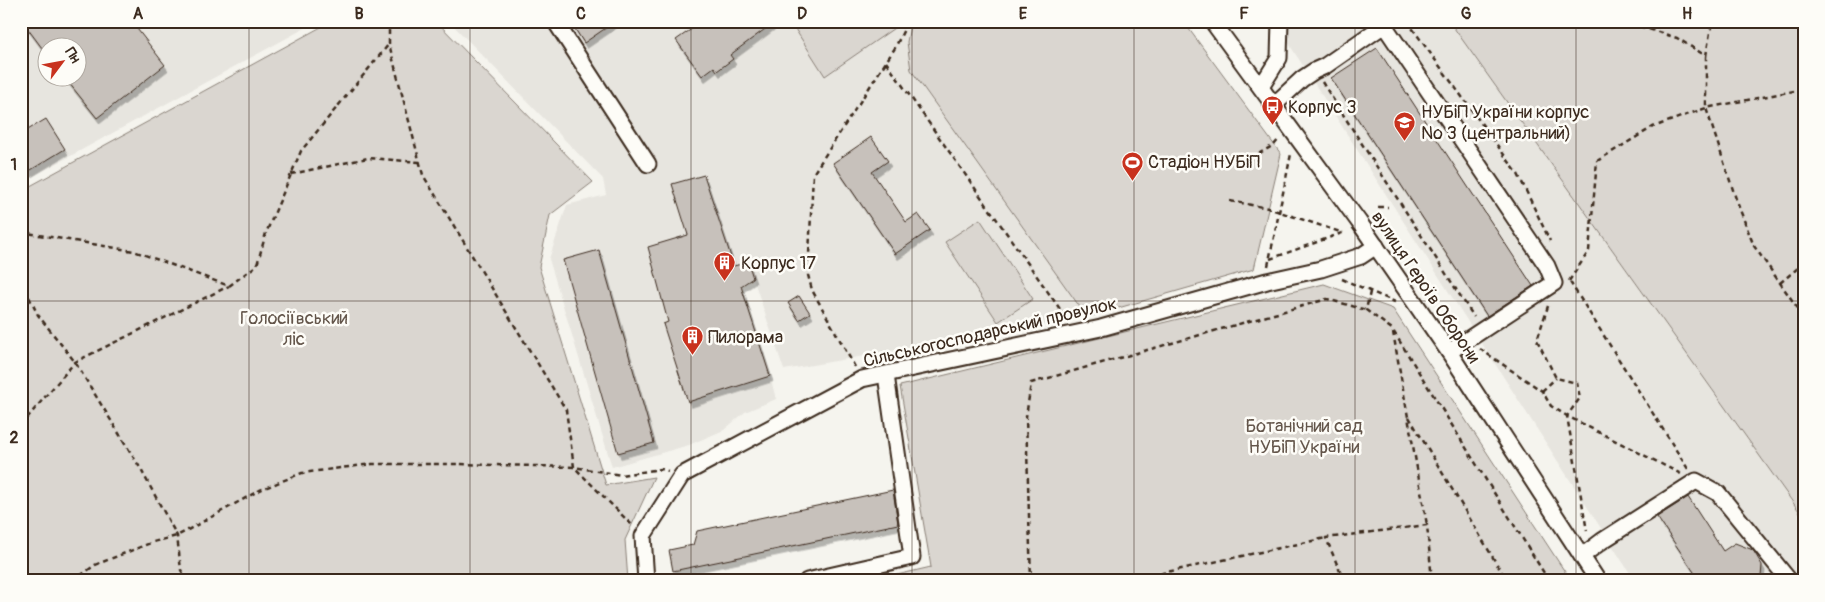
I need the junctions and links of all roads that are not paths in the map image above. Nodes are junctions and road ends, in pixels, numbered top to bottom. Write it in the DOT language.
graph roads {
  1 [pos="555,21"];
  2 [pos="1212,21"];
  3 [pos="1280,21"];
  4 [pos="1260,87"];
  5 [pos="1274,105"];
  6 [pos="648,164"];
  7 [pos="1376,246"];
  8 [pos="1449,352"];
  9 [pos="886,375"];
  10 [pos="1582,556"];
  11 [pos="1788,579"];
  12 [pos="646,581"];
  13 [pos="807,581"];
  14 [pos="1598,581"];
  1 -- 6 [label="street"];
  2 -- 4 [label="street, вулиця Героїв Оборони"];
  3 -- 4 [label="street"];
  4 -- 5 [label="street, вулиця Героїв Оборони"];
  5 -- 7 [label="street, вулиця Героїв Оборони"];
  5 -- 8 [label="street"];
  7 -- 8 [label="street, вулиця Героїв Оборони"];
  7 -- 9 [label="street, Сільськогосподарський провулок"];
  8 -- 10 [label="street, вулиця Героїв Оборони"];
  9 -- 12 [label="street, Сільськогосподарський провулок"];
  9 -- 13 [label="street"];
  10 -- 11 [label="street"];
  10 -- 14 [label="street, вулиця Героїв Оборони"];
}
